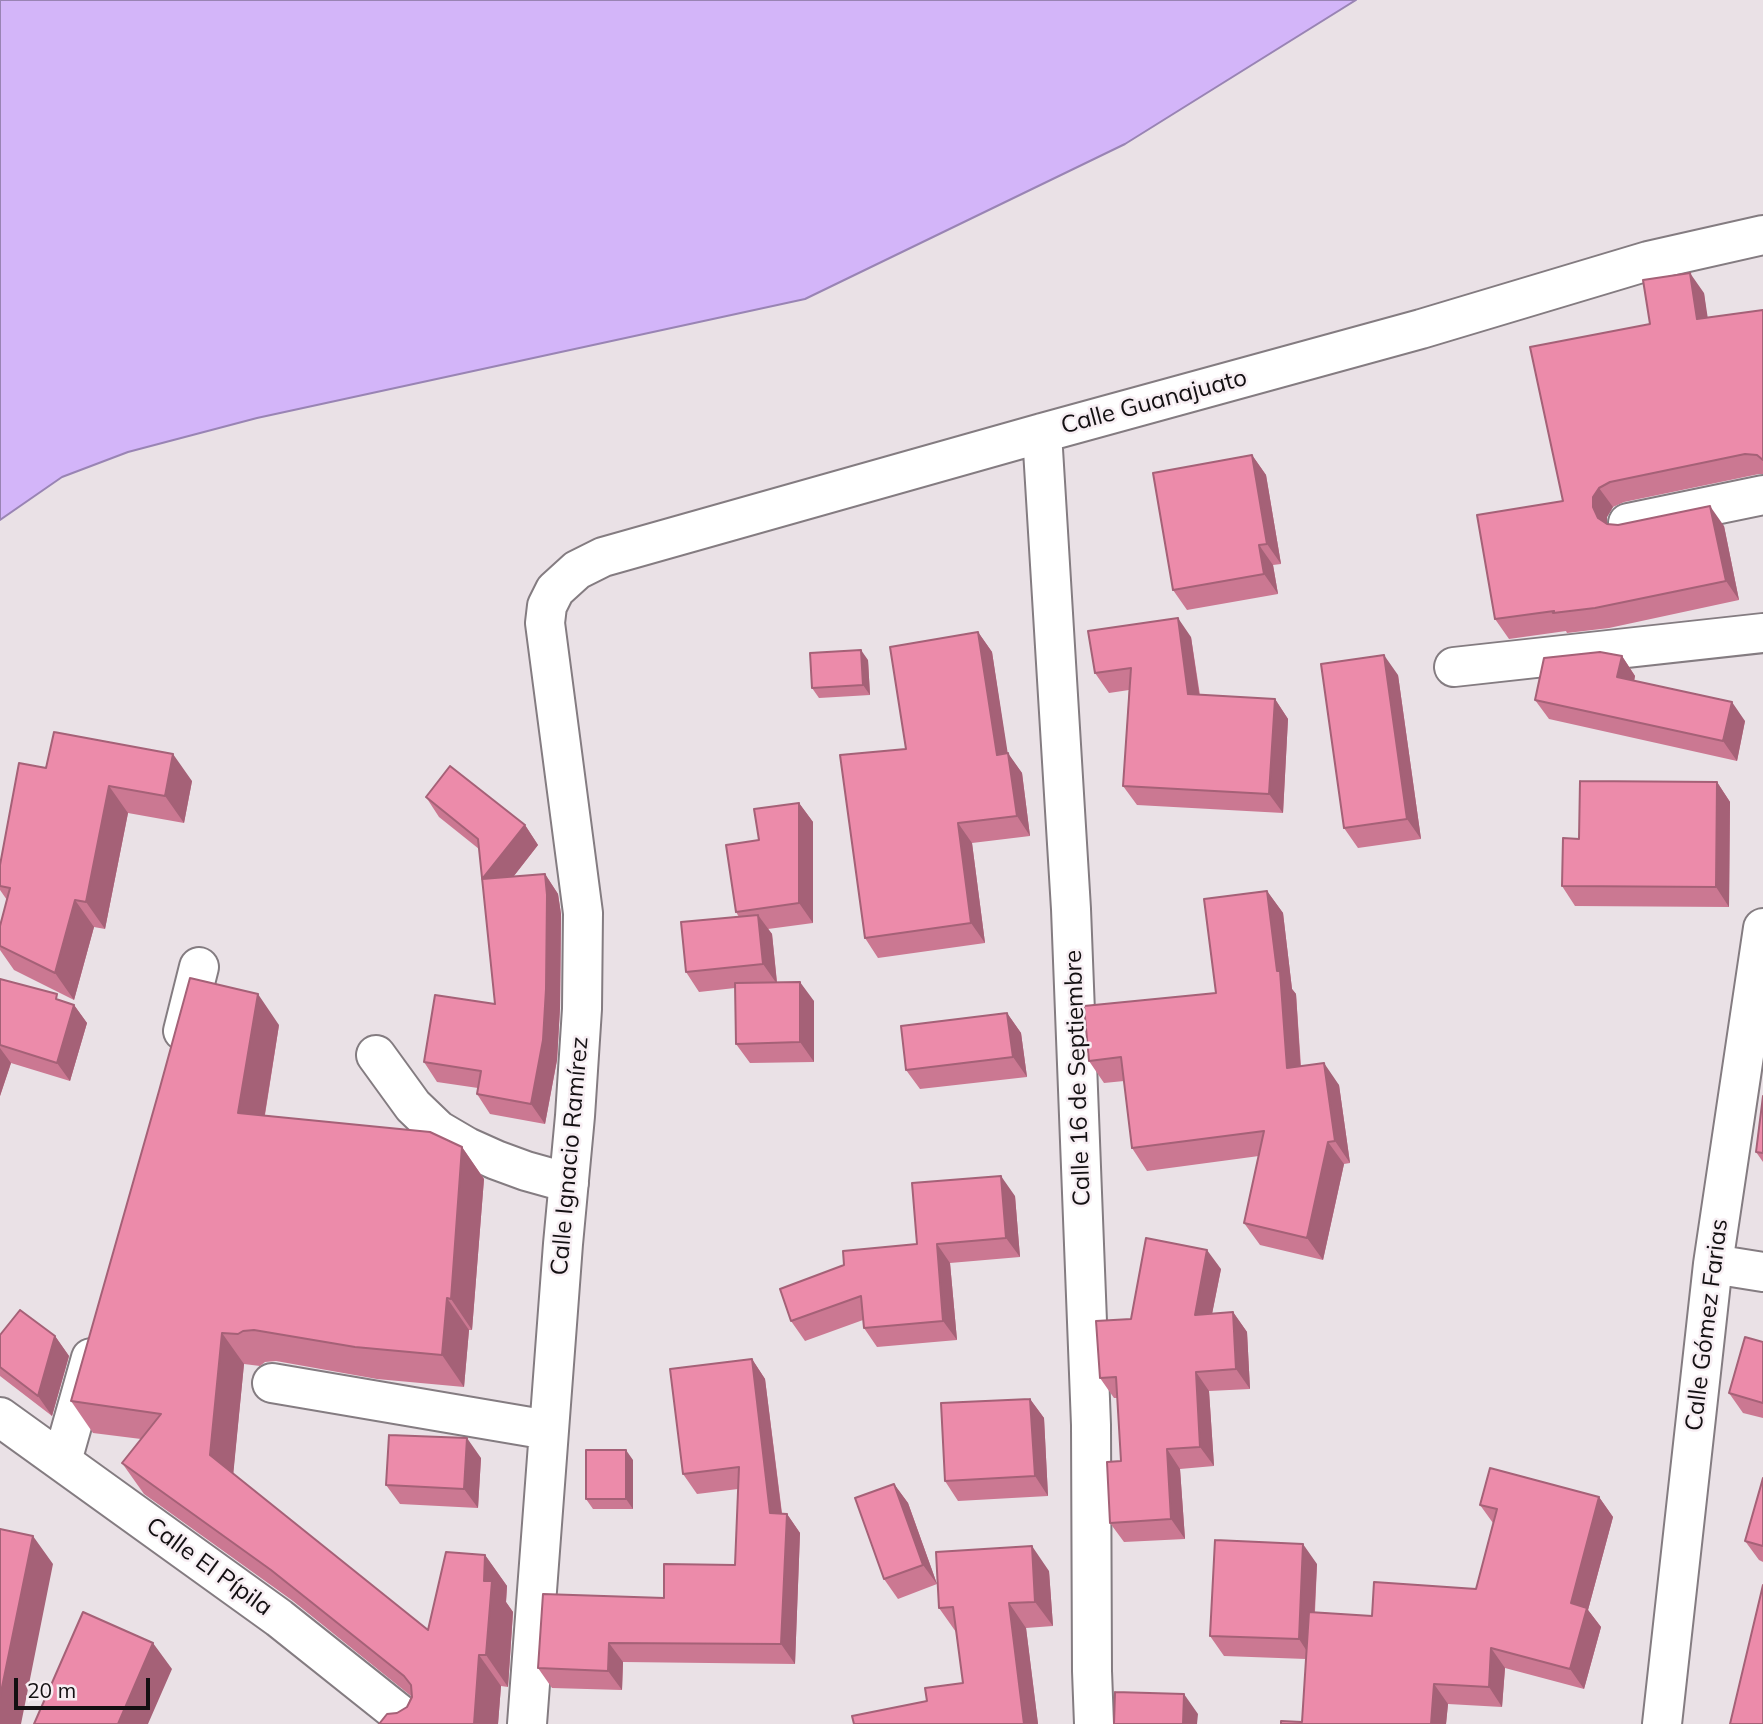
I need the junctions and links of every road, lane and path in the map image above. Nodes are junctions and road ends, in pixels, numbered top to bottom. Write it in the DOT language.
graph roads {
  1 [pos="1763,235"];
  2 [pos="1042,433"];
  3 [pos="1763,495"];
  4 [pos="1628,523"];
  5 [pos="555,590"];
  6 [pos="1763,633"];
  7 [pos="1454,667"];
  8 [pos="1763,928"];
  9 [pos="199,967"];
  10 [pos="376,1055"];
  11 [pos="174,1064"];
  12 [pos="569,1183"];
  13 [pos="1713,1264"];
  14 [pos="1763,1272"];
  15 [pos="99,1330"];
  16 [pos="272,1383"];
  17 [pos="0,1417"];
  18 [pos="548,1430"];
  19 [pos="62,1461"];
  20 [pos="412,1724"];
  21 [pos="527,1724"];
  22 [pos="1094,1724"];
  23 [pos="1662,1724"];
  1 -- 2 [label="street, Calle Guanajuato"];
  2 -- 5 [label="street, Calle Guanajuato"];
  2 -- 22 [label="street, Calle 16 de Septiembre"];
  3 -- 4 [label="street"];
  5 -- 12 [label="street, Calle Ignacio Ramírez"];
  6 -- 7 [label="street"];
  8 -- 13 [label="street, Calle Gómez Farias"];
  9 -- 11 [label="street"];
  10 -- 12 [label="street"];
  12 -- 18 [label="street, Calle Ignacio Ramírez"];
  13 -- 14 [label="street"];
  13 -- 23 [label="street, Calle Gómez Farias"];
  15 -- 19 [label="street"];
  16 -- 18 [label="street"];
  17 -- 19 [label="street, Calle El Pípila"];
  18 -- 21 [label="street, Calle Ignacio Ramírez"];
  19 -- 20 [label="street, Calle El Pípila"];
}
